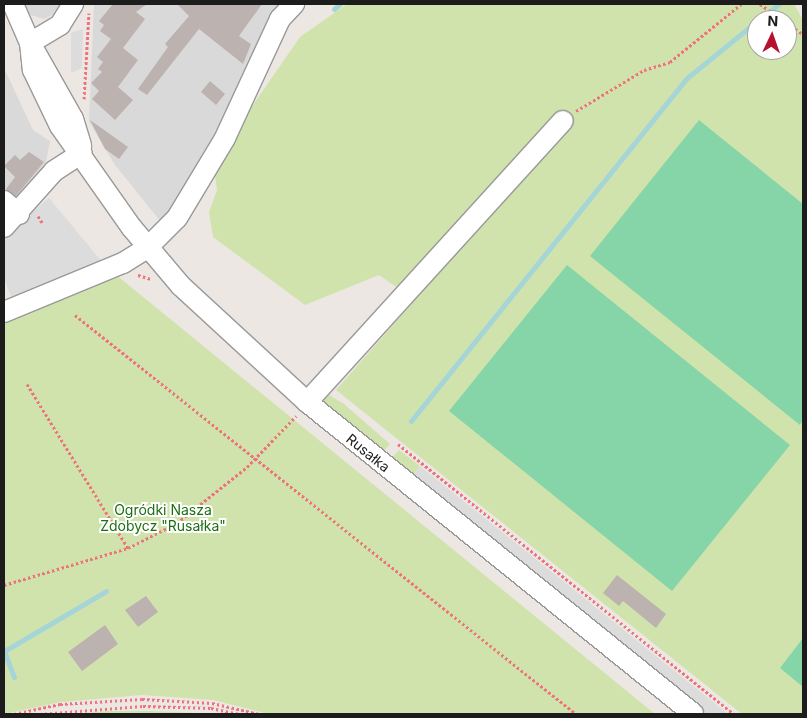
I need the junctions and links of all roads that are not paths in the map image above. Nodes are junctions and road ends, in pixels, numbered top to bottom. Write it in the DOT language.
graph roads {
  1 [pos="13,4"];
  2 [pos="73,4"];
  3 [pos="294,4"];
  4 [pos="30,43"];
  5 [pos="563,121"];
  6 [pos="82,153"];
  7 [pos="4,201"];
  8 [pos="19,214"];
  9 [pos="4,227"];
  10 [pos="147,248"];
  11 [pos="4,312"];
  12 [pos="304,407"];
  13 [pos="692,714"];
  1 -- 4 [label="street, Rusałka"];
  2 -- 4 [label="street"];
  3 -- 10 [label="street"];
  4 -- 6 [label="street, Rusałka"];
  5 -- 12 [label="street"];
  6 -- 8 [label="street"];
  6 -- 10 [label="street, Rusałka"];
  7 -- 8 [label="street"];
  8 -- 9 [label="street"];
  10 -- 11 [label="street"];
  10 -- 12 [label="street, Rusałka"];
  12 -- 13 [label="street, Rusałka"];
}
